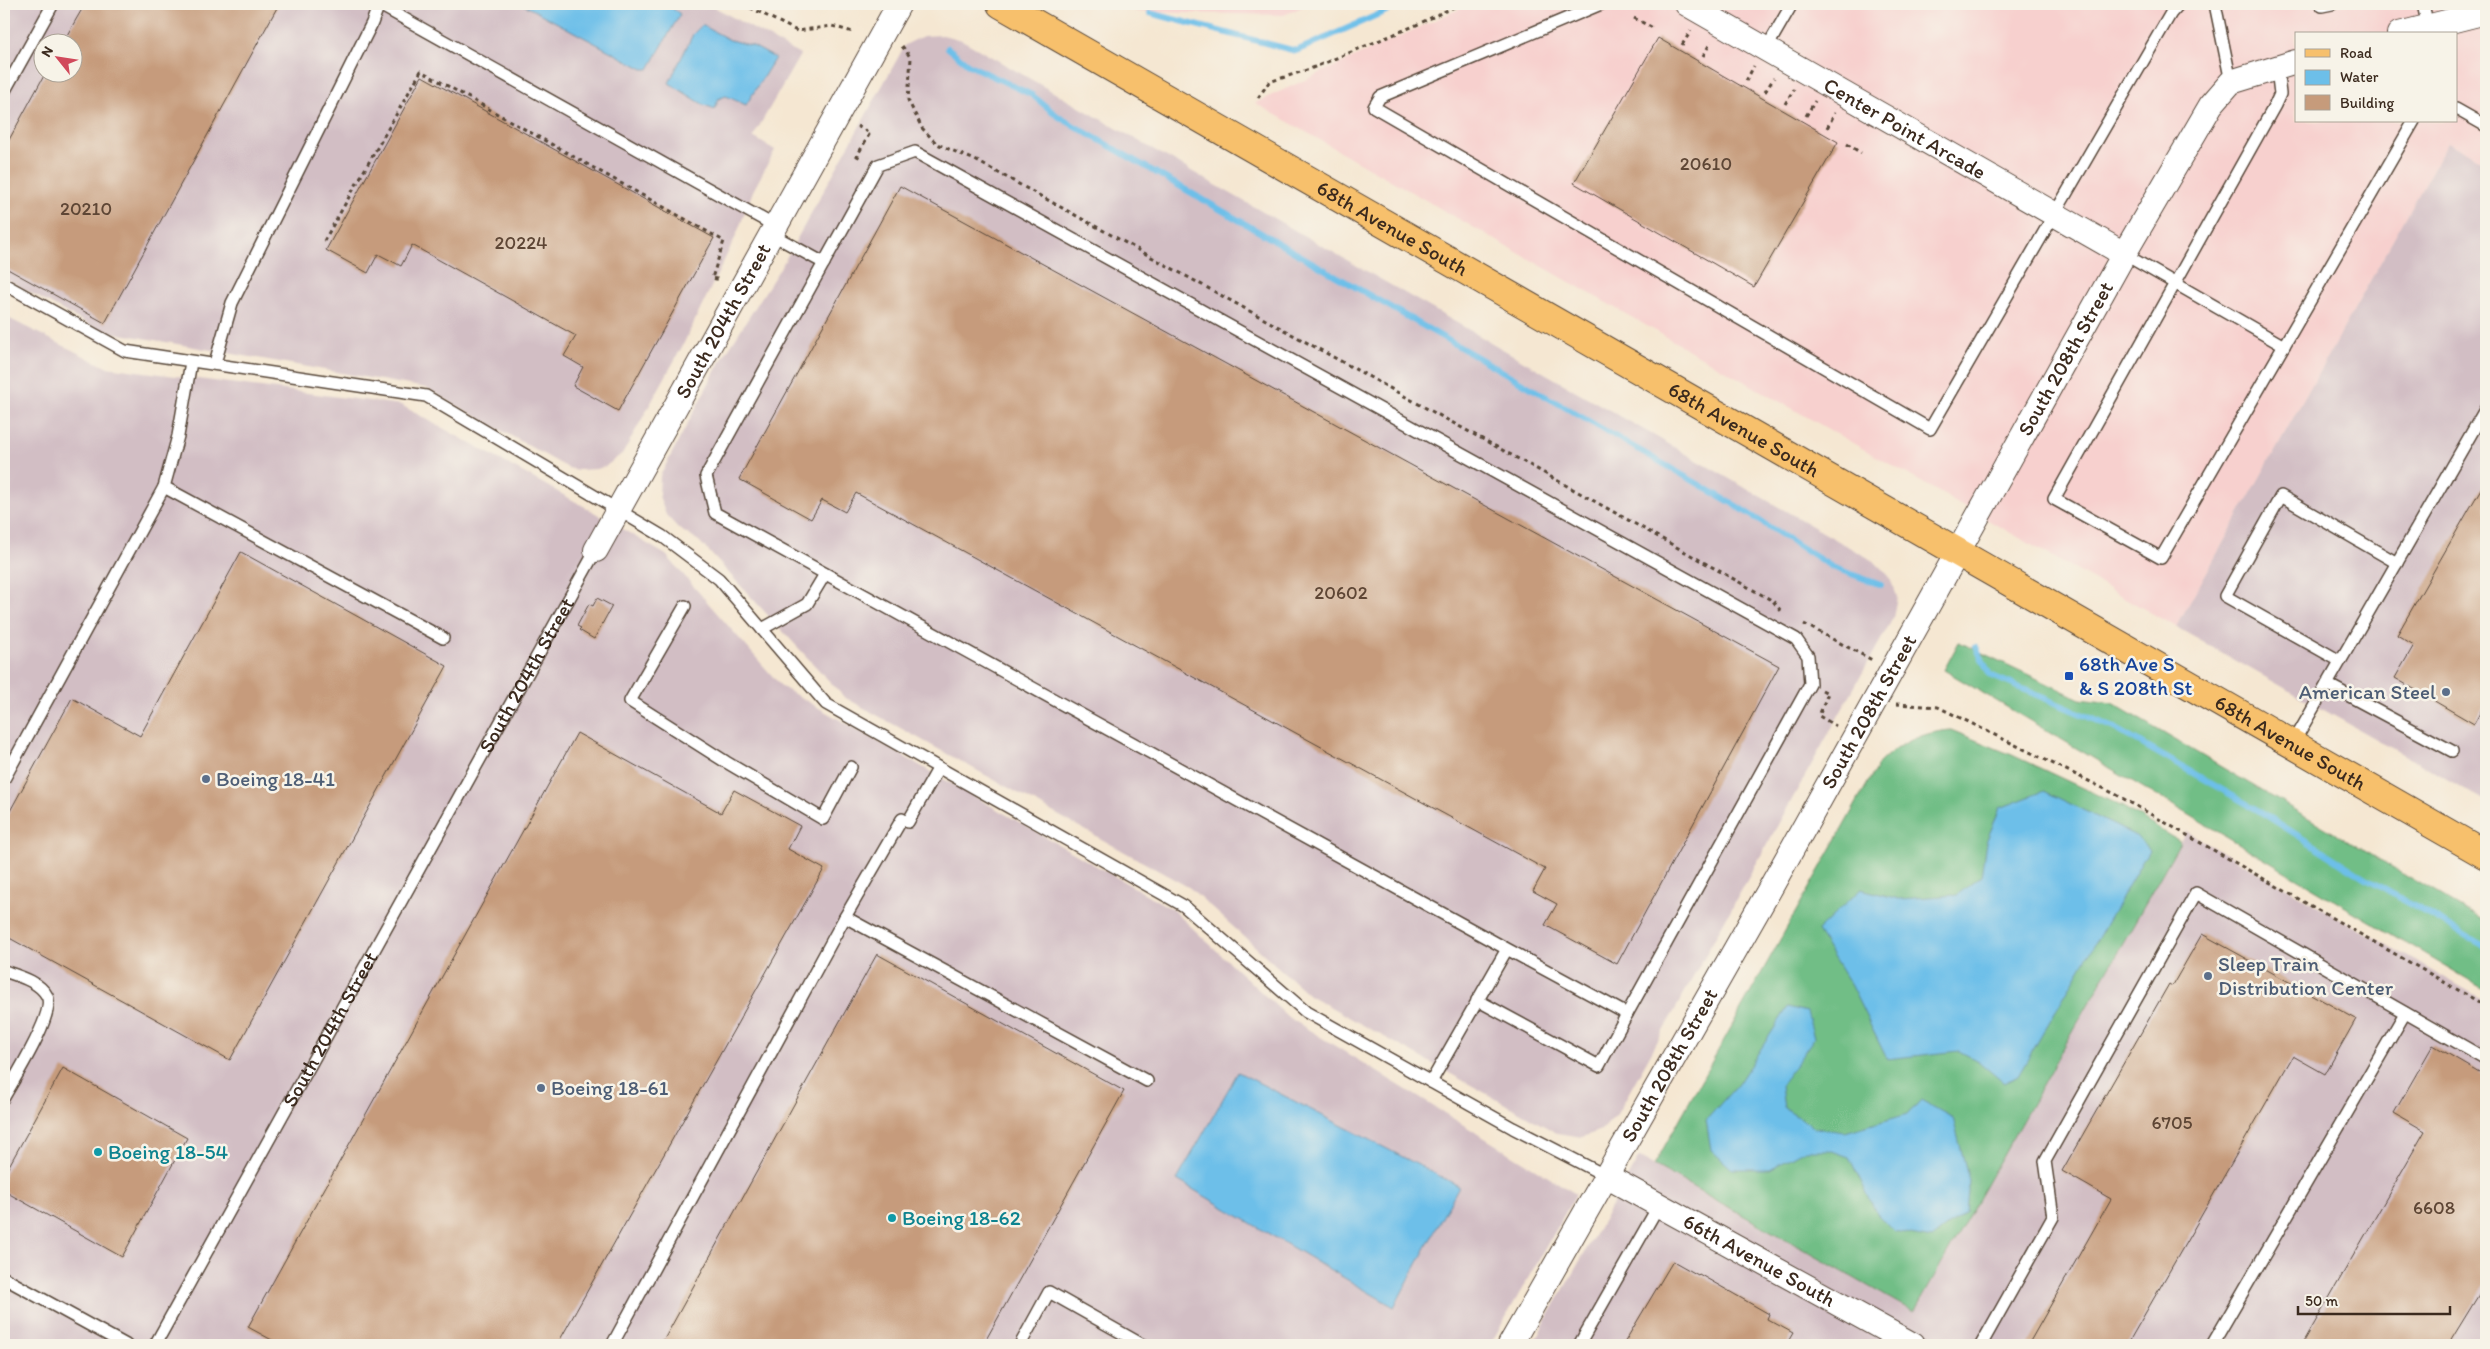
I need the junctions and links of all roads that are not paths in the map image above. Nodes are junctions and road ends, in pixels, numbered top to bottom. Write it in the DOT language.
graph roads {
  1 [pos="53,4"];
  2 [pos="378,4"];
  3 [pos="899,4"];
  4 [pos="1000,4"];
  5 [pos="1600,4"];
  6 [pos="1688,4"];
  7 [pos="1792,4"];
  8 [pos="2179,4"];
  9 [pos="2215,4"];
  10 [pos="2423,4"];
  11 [pos="2486,12"];
  12 [pos="2428,26"];
  13 [pos="2406,32"];
  14 [pos="1761,56"];
  15 [pos="2286,65"];
  16 [pos="2231,82"];
  17 [pos="4,92"];
  18 [pos="2458,110"];
  19 [pos="2413,122"];
  20 [pos="2486,126"];
  21 [pos="2054,214"];
  22 [pos="773,230"];
  23 [pos="2124,254"];
  24 [pos="824,263"];
  25 [pos="2176,282"];
  26 [pos="4,284"];
  27 [pos="2284,346"];
  28 [pos="191,362"];
  29 [pos="215,363"];
  30 [pos="2486,408"];
  31 [pos="164,487"];
  32 [pos="619,510"];
  33 [pos="596,550"];
  34 [pos="1956,553"];
  35 [pos="2397,563"];
  36 [pos="825,574"];
  37 [pos="685,606"];
  38 [pos="762,630"];
  39 [pos="443,638"];
  40 [pos="2340,661"];
  41 [pos="2327,684"];
  42 [pos="2292,745"];
  43 [pos="2452,751"];
  44 [pos="851,767"];
  45 [pos="938,769"];
  46 [pos="4,779"];
  47 [pos="2486,855"];
  48 [pos="845,917"];
  49 [pos="1507,949"];
  50 [pos="4,971"];
  51 [pos="1477,1000"];
  52 [pos="2405,1013"];
  53 [pos="1627,1014"];
  54 [pos="2486,1059"];
  55 [pos="1147,1081"];
  56 [pos="1431,1082"];
  57 [pos="4,1098"];
  58 [pos="1606,1176"];
  59 [pos="1659,1205"];
  60 [pos="4,1278"];
  61 [pos="1906,1344"];
  62 [pos="126,1345"];
  63 [pos="155,1345"];
  64 [pos="612,1345"];
  65 [pos="1020,1345"];
  66 [pos="1143,1345"];
  67 [pos="1510,1345"];
  68 [pos="1579,1345"];
  69 [pos="1981,1345"];
  70 [pos="2212,1345"];
  1 -- 17 [label="lane"];
  2 -- 22 [label="lane"];
  2 -- 29 [label="lane"];
  3 -- 22 [label="street, South 204th Street"];
  4 -- 34 [label="main road, 68th Avenue South"];
  5 -- 21 [label="lane"];
  6 -- 14 [label="street, Center Point Arcade"];
  7 -- 14 [label="lane"];
  8 -- 21 [label="lane"];
  9 -- 16 [label="lane"];
  10 -- 12 [label="lane"];
  11 -- 12 [label="street"];
  12 -- 13 [label="street"];
  14 -- 21 [label="street, Center Point Arcade"];
  15 -- 16 [label="street"];
  15 -- 25 [label="lane"];
  16 -- 23 [label="street, South 208th Street"];
  18 -- 20 [label="lane"];
  19 -- 27 [label="lane"];
  21 -- 23 [label="street, Center Point Arcade"];
  22 -- 24 [label="lane"];
  22 -- 32 [label="street, South 204th Street"];
  23 -- 25 [label="lane"];
  23 -- 34 [label="street, South 208th Street"];
  24 -- 36 [label="lane"];
  24 -- 53 [label="lane"];
  25 -- 27 [label="lane"];
  25 -- 27 [label="lane"];
  26 -- 28 [label="lane"];
  28 -- 29 [label="lane"];
  28 -- 31 [label="lane"];
  29 -- 32 [label="lane"];
  30 -- 35 [label="lane"];
  31 -- 39 [label="lane"];
  31 -- 46 [label="lane"];
  32 -- 33 [label="street, South 204th Street"];
  32 -- 38 [label="lane"];
  33 -- 63 [label="lane, South 204th Street"];
  34 -- 42 [label="main road, 68th Avenue South"];
  34 -- 58 [label="street, South 208th Street"];
  35 -- 40 [label="lane"];
  35 -- 40 [label="lane"];
  36 -- 38 [label="lane"];
  36 -- 49 [label="lane"];
  37 -- 44 [label="lane"];
  38 -- 45 [label="lane"];
  40 -- 41 [label="lane"];
  41 -- 42 [label="lane"];
  41 -- 43 [label="lane"];
  42 -- 47 [label="main road, 68th Avenue South"];
  45 -- 48 [label="lane"];
  45 -- 56 [label="lane"];
  48 -- 55 [label="lane"];
  48 -- 64 [label="lane"];
  49 -- 51 [label="lane"];
  49 -- 53 [label="lane"];
  50 -- 57 [label="lane"];
  51 -- 53 [label="lane"];
  51 -- 56 [label="lane"];
  52 -- 54 [label="lane"];
  52 -- 69 [label="lane"];
  52 -- 70 [label="lane"];
  56 -- 58 [label="lane"];
  58 -- 59 [label="street, 66th Avenue South"];
  58 -- 67 [label="street, South 208th Street"];
  59 -- 61 [label="street, 66th Avenue South"];
  59 -- 68 [label="lane"];
  60 -- 62 [label="lane"];
  65 -- 66 [label="lane"];
}
